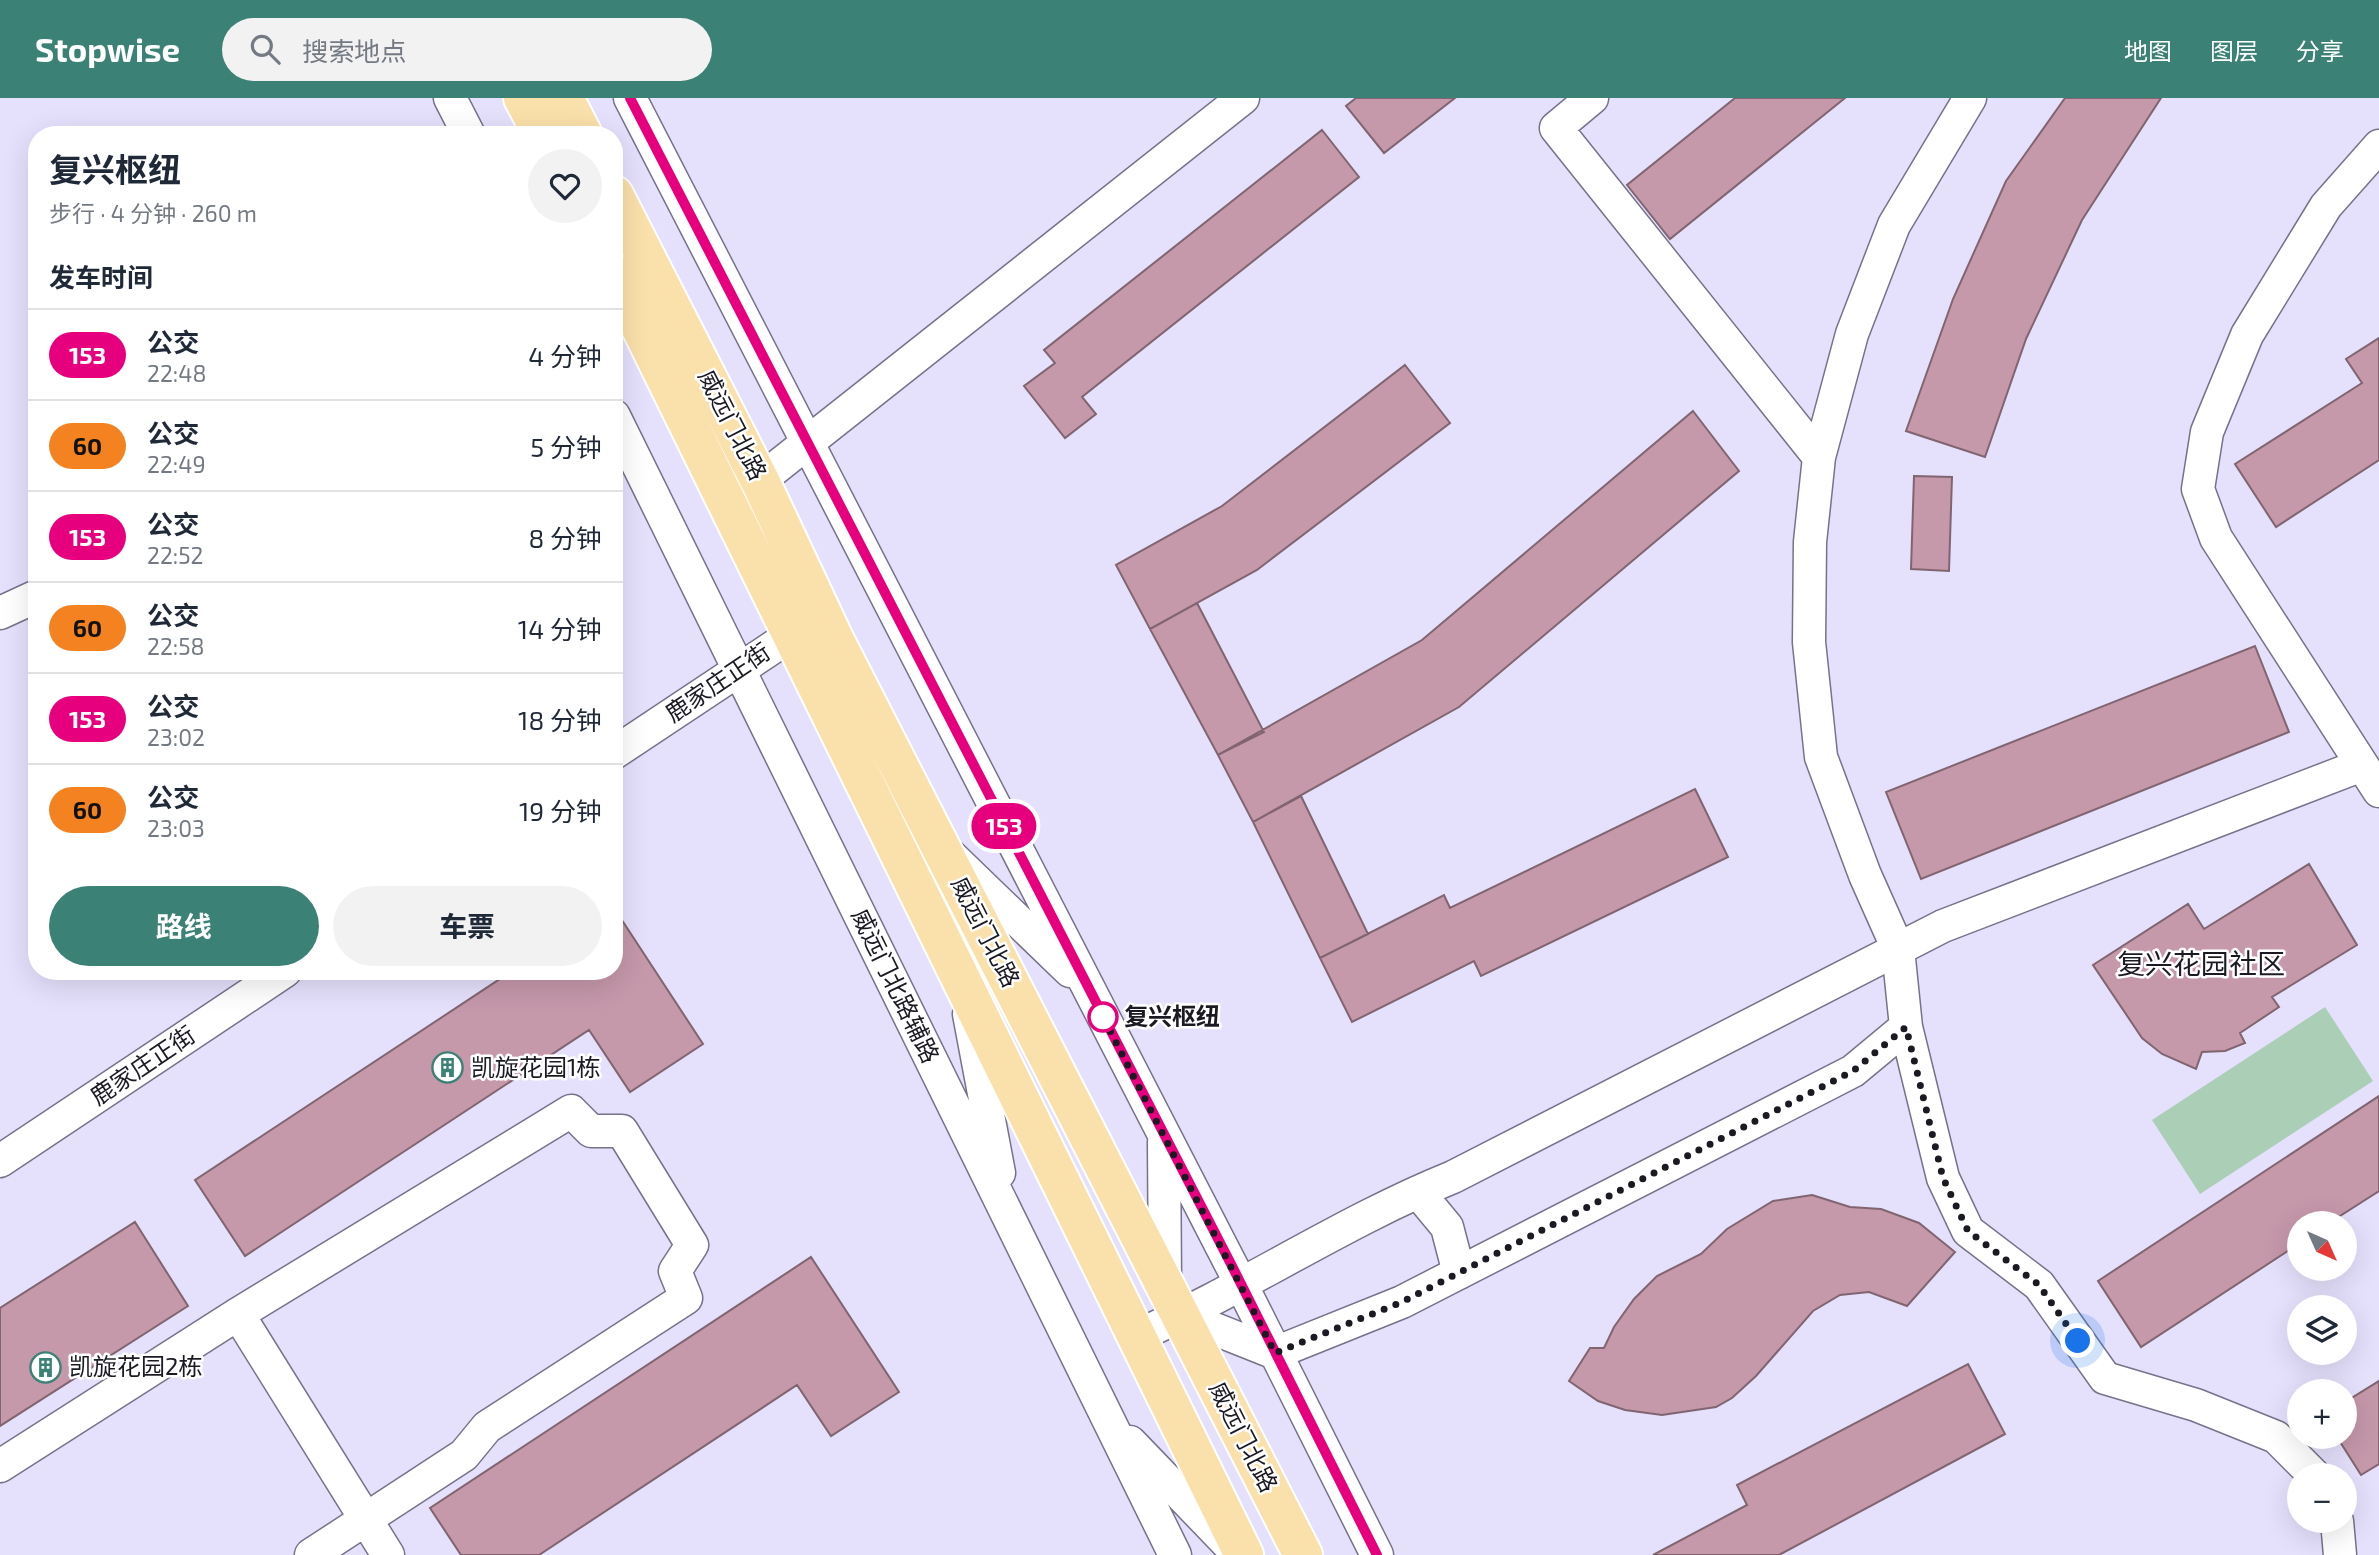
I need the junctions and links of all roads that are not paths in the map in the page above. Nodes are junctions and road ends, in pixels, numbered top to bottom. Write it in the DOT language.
graph roads {
  1 [pos="450,98"];
  2 [pos="523,98"];
  3 [pos="564,98"];
  4 [pos="630,98"];
  5 [pos="1243,98"];
  6 [pos="1592,98"];
  7 [pos="1969,98"];
  8 [pos="464,126"];
  9 [pos="537,126"];
  10 [pos="578,126"];
  11 [pos="2379,146"];
  12 [pos="623,235"];
  13 [pos="623,288"];
  14 [pos="642,320"];
  15 [pos="623,434"];
  16 [pos="807,444"];
  17 [pos="1819,457"];
  18 [pos="760,481"];
  19 [pos="730,504"];
  20 [pos="28,600"];
  21 [pos="0,613"];
  22 [pos="823,614"];
  23 [pos="791,635"];
  24 [pos="739,670"];
  25 [pos="623,747"];
  26 [pos="2371,778"];
  27 [pos="940,846"];
  28 [pos="1898,949"];
  29 [pos="272,980"];
  30 [pos="964,985"];
  31 [pos="1088,989"];
  32 [pos="1906,1027"];
  33 [pos="1164,1135"];
  34 [pos="0,1161"];
  35 [pos="1418,1192"];
  36 [pos="1006,1210"];
  37 [pos="1460,1273"];
  38 [pos="1242,1286"];
  39 [pos="1173,1300"];
  40 [pos="238,1314"];
  41 [pos="1137,1336"];
  42 [pos="1275,1353"];
  43 [pos="1107,1418"];
  44 [pos="2302,1463"];
  45 [pos="0,1466"];
  46 [pos="367,1521"];
  47 [pos="2338,1533"];
  48 [pos="311,1555"];
  49 [pos="388,1555"];
  50 [pos="1175,1555"];
  51 [pos="1238,1555"];
  52 [pos="1244,1555"];
  53 [pos="1303,1555"];
  54 [pos="1377,1555"];
  55 [pos="2340,1555"];
  1 -- 8 [label="street"];
  2 -- 9 [label="main road"];
  3 -- 10 [label="main road"];
  4 -- 16 [label="street"];
  5 -- 16 [label="street"];
  6 -- 17 [label="street"];
  7 -- 17 [label="street"];
  11 -- 26 [label="street"];
  12 -- 14 [label="main road, 威远门北路"];
  13 -- 14 [label="main road, 威远门北路"];
  14 -- 18 [label="main road, 威远门北路"];
  14 -- 19 [label="main road, 威远门北路"];
  15 -- 24 [label="street, 威远门北路辅路"];
  16 -- 18 [label="street"];
  16 -- 31 [label="street"];
  17 -- 28 [label="street"];
  18 -- 19 [label="street"];
  18 -- 22 [label="main road, 威远门北路"];
  19 -- 23 [label="main road, 威远门北路"];
  20 -- 21 [label="street"];
  22 -- 23 [label="street, 鹿家庄正街"];
  22 -- 27 [label="main road, 威远门北路"];
  23 -- 24 [label="street, 鹿家庄正街"];
  23 -- 30 [label="main road, 威远门北路"];
  24 -- 25 [label="street, 鹿家庄正街"];
  24 -- 36 [label="street, 威远门北路辅路"];
  26 -- 28 [label="street"];
  27 -- 31 [label="street"];
  27 -- 39 [label="main road, 威远门北路"];
  28 -- 32 [label="street"];
  28 -- 35 [label="street"];
  29 -- 34 [label="street, 鹿家庄正街"];
  30 -- 36 [label="street"];
  30 -- 41 [label="main road, 威远门北路"];
  31 -- 33 [label="street"];
  32 -- 37 [label="street"];
  32 -- 44 [label="street"];
  33 -- 38 [label="street"];
  33 -- 39 [label="street"];
  35 -- 37 [label="street"];
  35 -- 38 [label="street"];
  36 -- 43 [label="street, 威远门北路辅路"];
  37 -- 42 [label="street"];
  38 -- 39 [label="street"];
  38 -- 42 [label="street"];
  39 -- 41 [label="street"];
  39 -- 42 [label="street"];
  39 -- 53 [label="main road, 威远门北路"];
  40 -- 45 [label="street"];
  40 -- 46 [label="street"];
  40 -- 46 [label="street"];
  41 -- 52 [label="main road, 威远门北路"];
  42 -- 54 [label="street"];
  43 -- 50 [label="street, 威远门北路辅路"];
  43 -- 51 [label="street"];
  46 -- 48 [label="street"];
  46 -- 49 [label="street"];
  47 -- 55 [label="street"];
}
